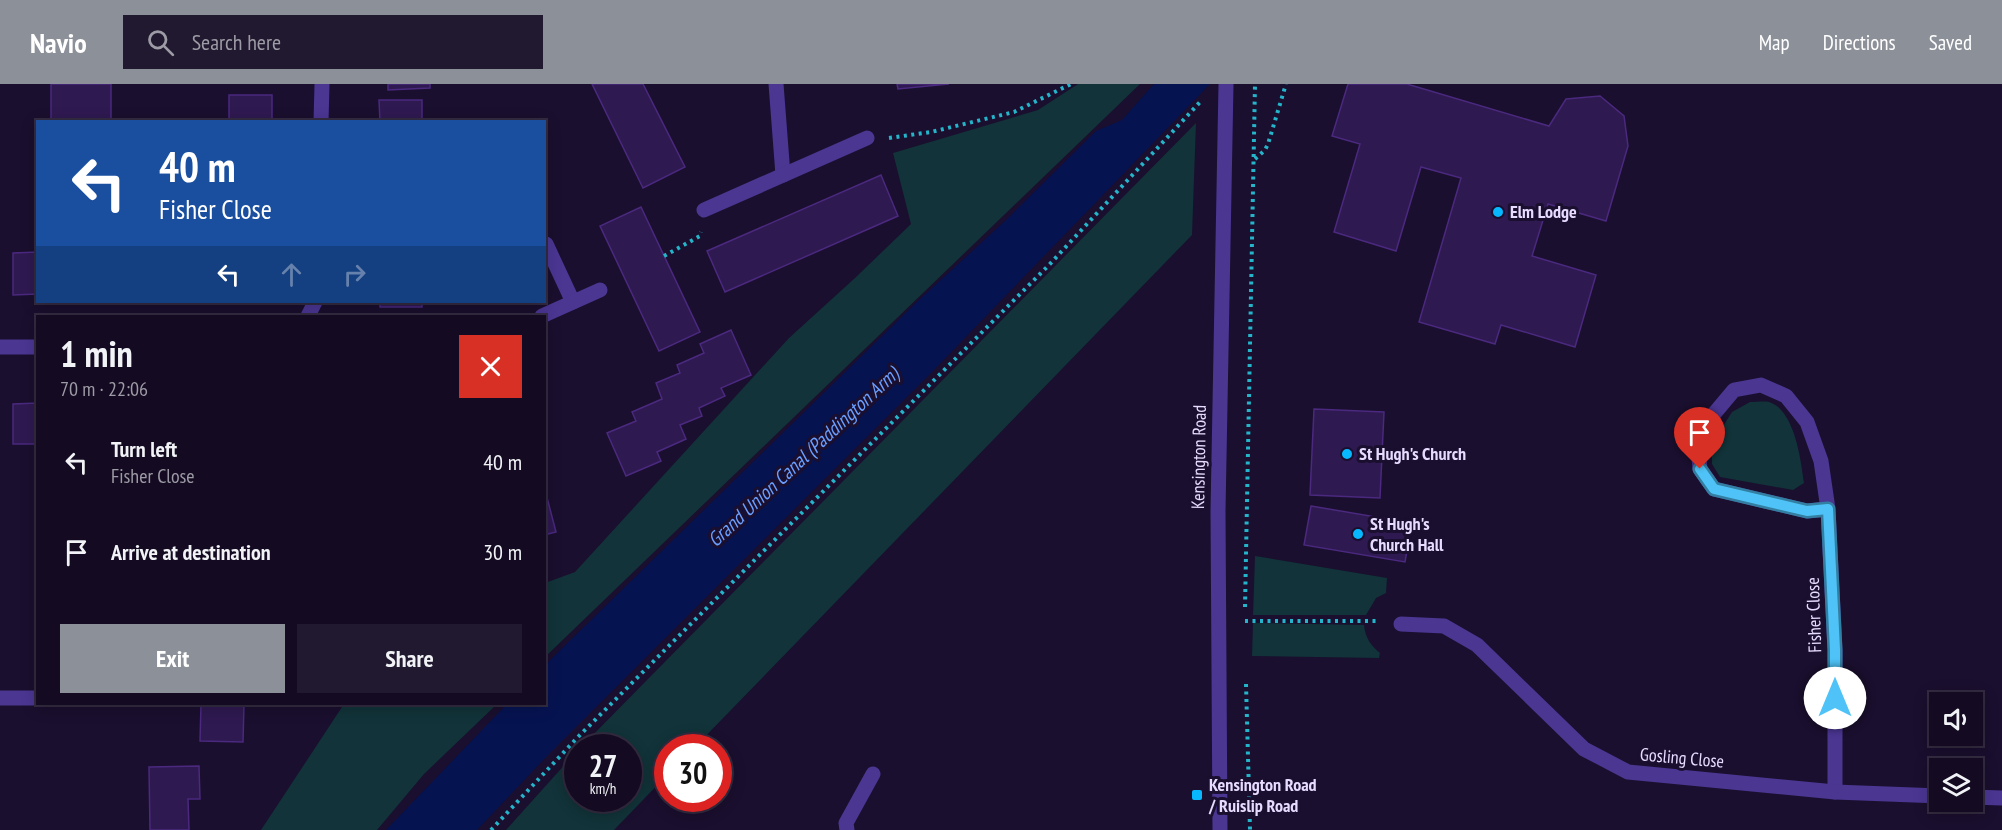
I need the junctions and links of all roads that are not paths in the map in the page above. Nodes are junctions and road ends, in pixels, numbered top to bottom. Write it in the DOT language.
graph roads {
  1 [pos="322,84"];
  2 [pos="776,84"];
  3 [pos="1226,84"];
  4 [pos="321,120"];
  5 [pos="867,138"];
  6 [pos="783,176"];
  7 [pos="704,210"];
  8 [pos="546,244"];
  9 [pos="600,290"];
  10 [pos="573,302"];
  11 [pos="544,315"];
  12 [pos="0,347"];
  13 [pos="36,347"];
  14 [pos="1828,509"];
  15 [pos="1401,624"];
  16 [pos="0,698"];
  17 [pos="36,698"];
  18 [pos="873,774"];
  19 [pos="1835,792"];
  20 [pos="1929,796"];
  21 [pos="1983,797"];
  22 [pos="2002,798"];
  23 [pos="847,830"];
  24 [pos="1220,830"];
  1 -- 4 [label="street"];
  2 -- 6 [label="street"];
  3 -- 24 [label="street, Kensington Road"];
  5 -- 6 [label="street"];
  6 -- 7 [label="street"];
  8 -- 10 [label="street"];
  9 -- 10 [label="street"];
  10 -- 11 [label="street"];
  12 -- 13 [label="street"];
  14 -- 14 [label="street, Fisher Close"];
  14 -- 19 [label="street, Fisher Close"];
  15 -- 19 [label="street, Gosling Close"];
  16 -- 17 [label="street"];
  18 -- 23 [label="street"];
  19 -- 20 [label="street, Gosling Close"];
  21 -- 22 [label="street"];
}
